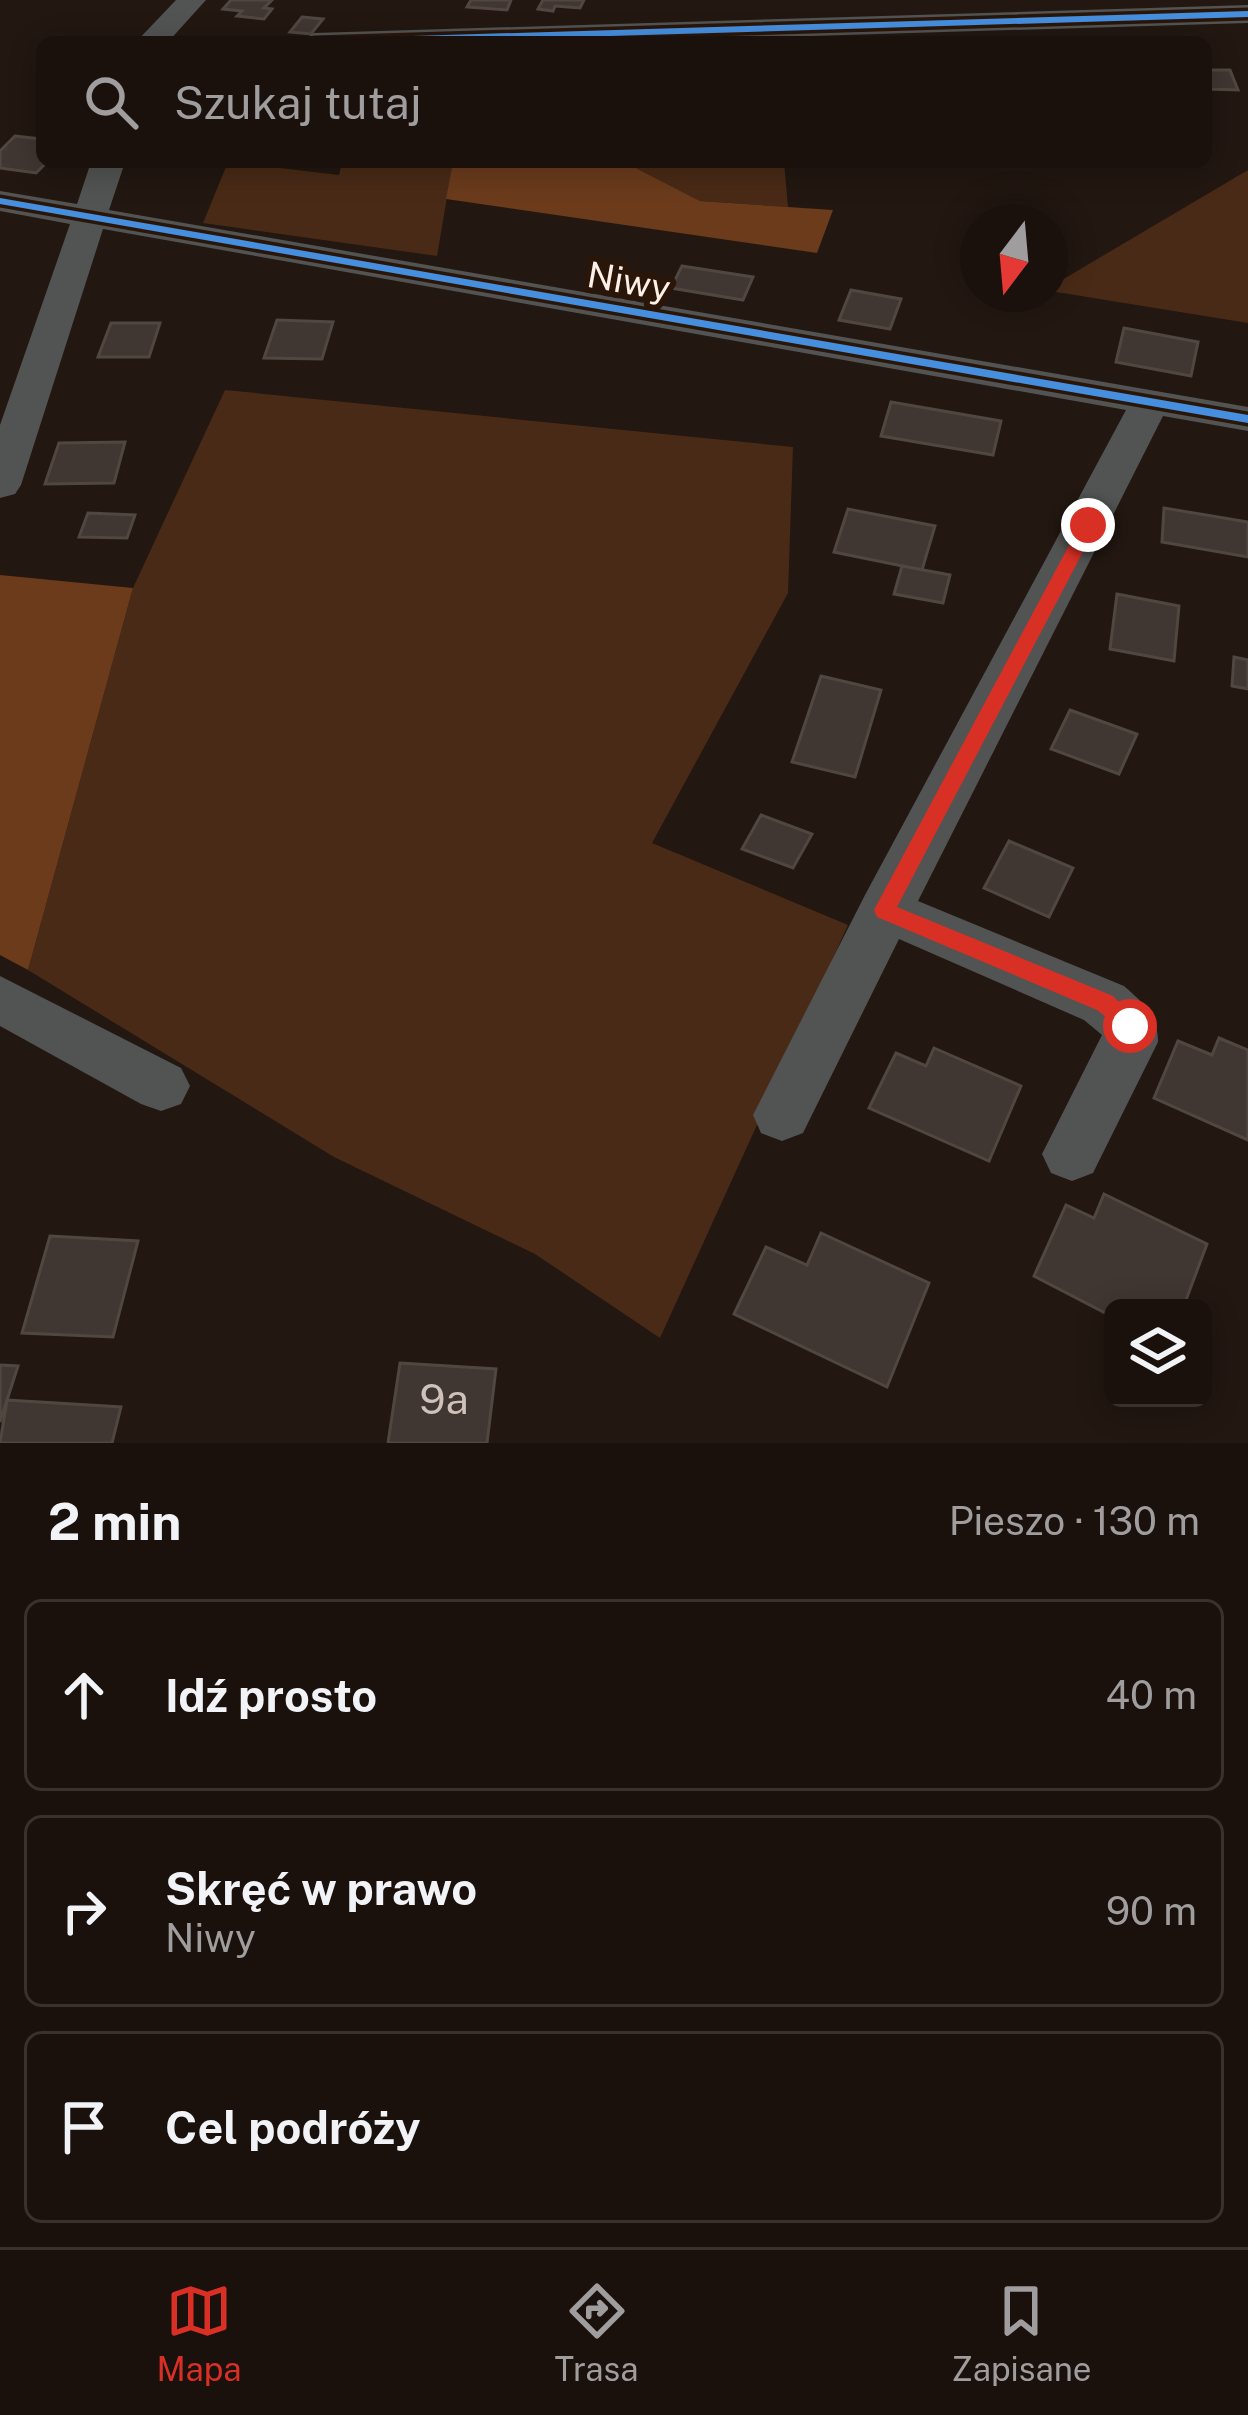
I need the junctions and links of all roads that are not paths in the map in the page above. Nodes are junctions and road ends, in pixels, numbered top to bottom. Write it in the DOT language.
graph roads {
  1 [pos="192,0"];
  2 [pos="1248,14"];
  3 [pos="157,36"];
  4 [pos="514,36"];
  5 [pos="106,168"];
  6 [pos="0,201"];
  7 [pos="90,217"];
  8 [pos="1150,402"];
  9 [pos="1248,419"];
  10 [pos="0,485"];
  11 [pos="884,910"];
  12 [pos="0,999"];
  13 [pos="160,1086"];
  14 [pos="782,1115"];
  15 [pos="1072,1154"];
  1 -- 3 [label="street"];
  2 -- 4 [label="street"];
  5 -- 7 [label="street"];
  6 -- 7 [label="street, Niwy"];
  7 -- 8 [label="street, Niwy"];
  7 -- 10 [label="street"];
  8 -- 9 [label="street, Niwy"];
  8 -- 11 [label="street"];
  11 -- 14 [label="street"];
  11 -- 15 [label="street"];
  12 -- 13 [label="street"];
}
